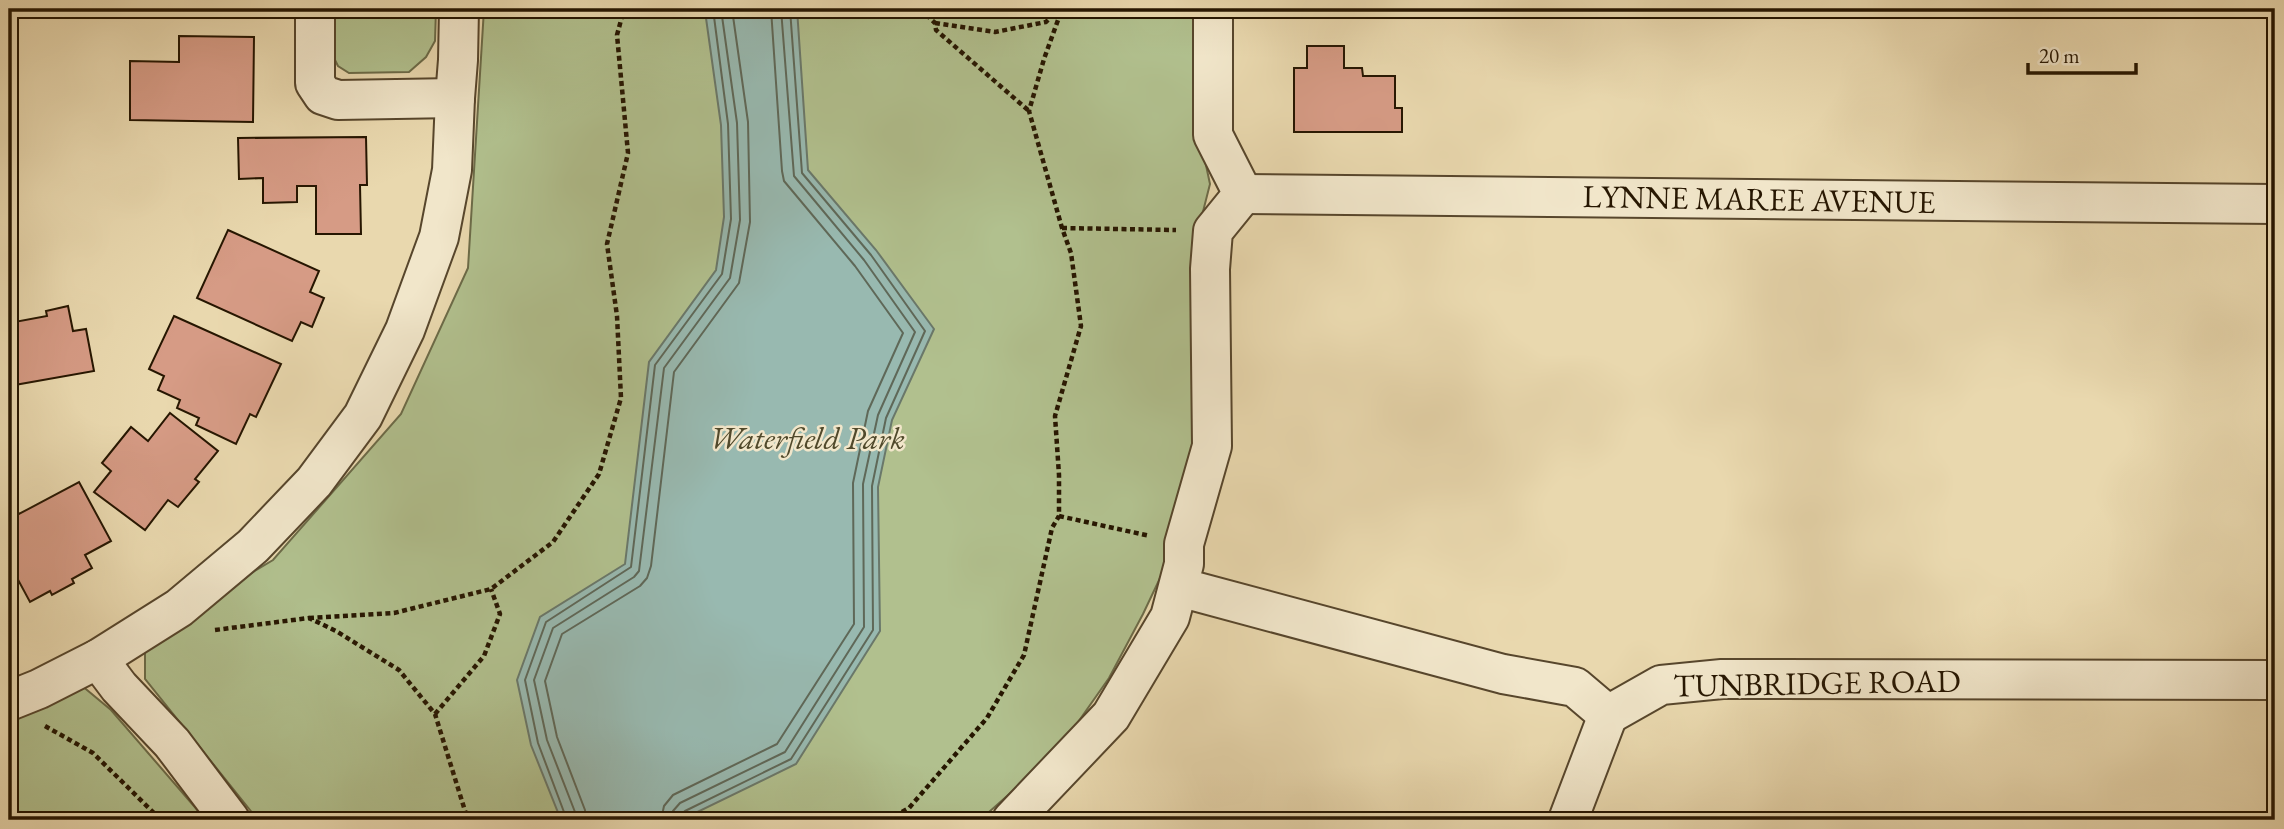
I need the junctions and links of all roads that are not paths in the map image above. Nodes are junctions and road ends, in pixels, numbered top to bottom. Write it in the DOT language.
graph roads {
  1 [pos="315,9"];
  2 [pos="459,9"];
  3 [pos="1213,9"];
  4 [pos="454,98"];
  5 [pos="1243,194"];
  6 [pos="2275,204"];
  7 [pos="1179,587"];
  8 [pos="98,659"];
  9 [pos="2275,680"];
  10 [pos="9,701"];
  11 [pos="1608,715"];
  12 [pos="230,820"];
  13 [pos="1012,820"];
  14 [pos="1567,820"];
  1 -- 4 [label="street"];
  2 -- 4 [label="street"];
  3 -- 5 [label="street"];
  4 -- 8 [label="street"];
  5 -- 6 [label="street, LYNNE MAREE AVENUE"];
  5 -- 7 [label="street"];
  7 -- 11 [label="street"];
  7 -- 13 [label="street"];
  8 -- 10 [label="street"];
  8 -- 12 [label="street"];
  9 -- 11 [label="street, TUNBRIDGE ROAD"];
  11 -- 14 [label="street"];
}
